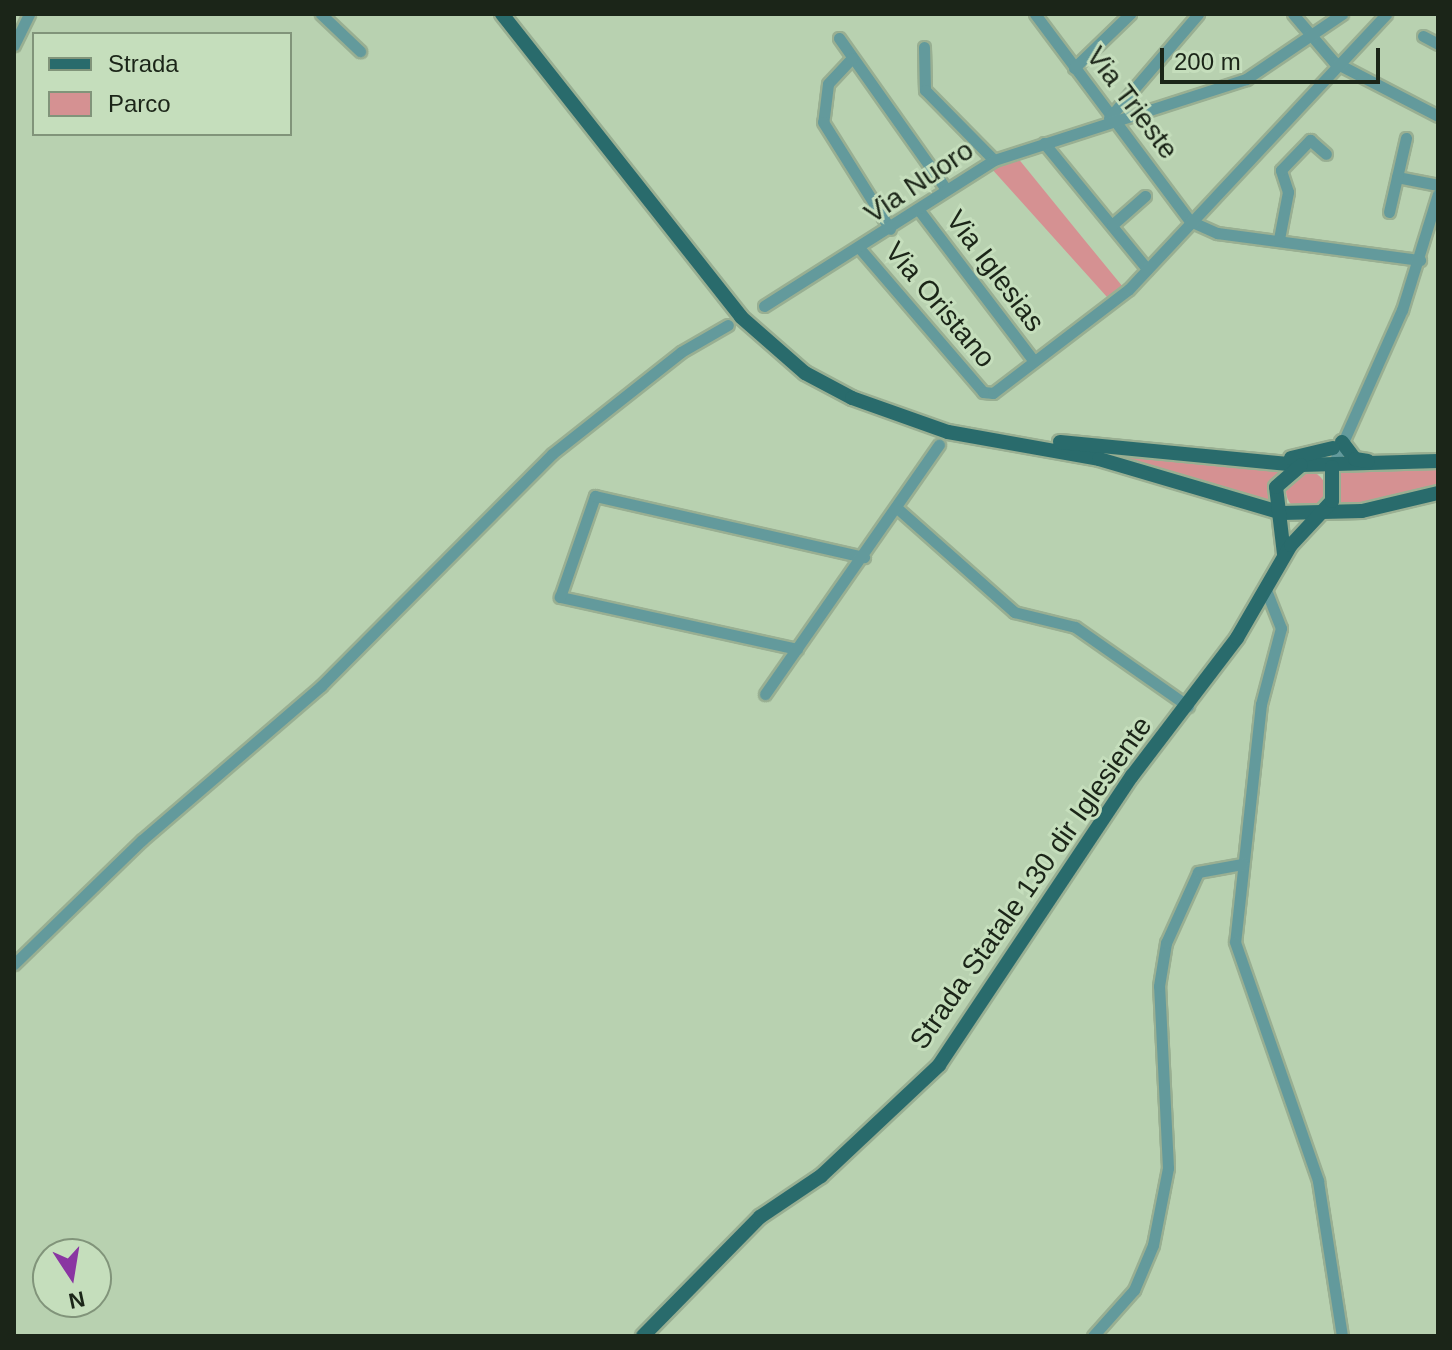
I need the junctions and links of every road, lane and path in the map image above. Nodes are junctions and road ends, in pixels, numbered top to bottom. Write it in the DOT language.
graph roads {
  1 [pos="29,14"];
  2 [pos="321,14"];
  3 [pos="502,14"];
  4 [pos="511,14"];
  5 [pos="1035,14"];
  6 [pos="1130,14"];
  7 [pos="1198,14"];
  8 [pos="1293,14"];
  9 [pos="1342,14"];
  10 [pos="1386,14"];
  11 [pos="1312,36"];
  12 [pos="1423,36"];
  13 [pos="839,38"];
  14 [pos="1438,44"];
  15 [pos="14,45"];
  16 [pos="924,47"];
  17 [pos="360,51"];
  18 [pos="852,58"];
  19 [pos="1334,62"];
  20 [pos="1074,68"];
  21 [pos="1438,116"];
  22 [pos="1111,121"];
  23 [pos="1406,138"];
  24 [pos="1044,143"];
  25 [pos="1326,154"];
  26 [pos="994,160"];
  27 [pos="1397,177"];
  28 [pos="1438,185"];
  29 [pos="946,189"];
  30 [pos="1438,194"];
  31 [pos="1145,196"];
  32 [pos="918,209"];
  33 [pos="1389,212"];
  34 [pos="1436,216"];
  35 [pos="1190,221"];
  36 [pos="1112,225"];
  37 [pos="890,229"];
  38 [pos="1279,239"];
  39 [pos="861,250"];
  40 [pos="1420,260"];
  41 [pos="1147,269"];
  42 [pos="764,306"];
  43 [pos="728,325"];
  44 [pos="1034,361"];
  45 [pos="1340,443"];
  46 [pos="939,445"];
  47 [pos="1438,461"];
  48 [pos="1246,462"];
  49 [pos="1301,465"];
  50 [pos="1390,466"];
  51 [pos="1332,467"];
  52 [pos="1438,493"];
  53 [pos="897,508"];
  54 [pos="1282,513"];
  55 [pos="1319,516"];
  56 [pos="864,557"];
  57 [pos="1283,558"];
  58 [pos="1266,590"];
  59 [pos="797,649"];
  60 [pos="765,694"];
  61 [pos="1188,706"];
  62 [pos="1242,864"];
  63 [pos="14,964"];
  64 [pos="643,1336"];
  65 [pos="1093,1336"];
  66 [pos="1342,1336"];
  1 -- 15 [label="street"];
  2 -- 17 [label="street"];
  3 -- 54 [label="main road"];
  4 -- 48 [label="main road"];
  5 -- 20 [label="street, Via Trieste"];
  6 -- 20 [label="street"];
  7 -- 22 [label="street"];
  8 -- 11 [label="street"];
  9 -- 11 [label="street, Via Nuoro"];
  10 -- 19 [label="street"];
  11 -- 19 [label="street"];
  11 -- 22 [label="street, Via Nuoro"];
  12 -- 14 [label="street"];
  13 -- 18 [label="street"];
  16 -- 26 [label="street"];
  18 -- 29 [label="street"];
  18 -- 37 [label="street"];
  19 -- 21 [label="street"];
  19 -- 35 [label="street"];
  20 -- 22 [label="street, Via Trieste"];
  22 -- 24 [label="street, Via Nuoro"];
  22 -- 35 [label="street, Via Trieste"];
  23 -- 27 [label="street"];
  24 -- 26 [label="street, Via Nuoro"];
  24 -- 36 [label="street"];
  25 -- 38 [label="street"];
  26 -- 29 [label="street, Via Nuoro"];
  27 -- 28 [label="street"];
  27 -- 33 [label="street"];
  29 -- 32 [label="street, Via Nuoro"];
  30 -- 34 [label="street"];
  31 -- 36 [label="street"];
  32 -- 37 [label="street, Via Nuoro"];
  32 -- 44 [label="street, Via Iglesias"];
  34 -- 40 [label="street"];
  35 -- 38 [label="street"];
  35 -- 41 [label="street"];
  36 -- 41 [label="street"];
  37 -- 39 [label="street, Via Nuoro"];
  38 -- 40 [label="street"];
  39 -- 42 [label="street, Via Nuoro"];
  39 -- 44 [label="street, Via Oristano"];
  40 -- 45 [label="street"];
  41 -- 44 [label="street"];
  43 -- 63 [label="street"];
  45 -- 48 [label="main road"];
  45 -- 49 [label="street"];
  45 -- 50 [label="main road"];
  45 -- 51 [label="street"];
  46 -- 53 [label="street"];
  47 -- 50 [label="main road"];
  48 -- 49 [label="main road"];
  49 -- 51 [label="main road"];
  49 -- 54 [label="main road"];
  50 -- 51 [label="main road"];
  51 -- 55 [label="main road"];
  52 -- 55 [label="main road"];
  53 -- 56 [label="street"];
  53 -- 61 [label="street"];
  54 -- 55 [label="main road"];
  54 -- 57 [label="main road, Strada Statale 130 dir Iglesiente"];
  55 -- 57 [label="main road, Strada Statale 130 dir Iglesiente"];
  56 -- 59 [label="street"];
  56 -- 59 [label="street"];
  57 -- 58 [label="main road, Strada Statale 130 dir Iglesiente"];
  58 -- 61 [label="main road, Strada Statale 130 dir Iglesiente"];
  58 -- 62 [label="street"];
  59 -- 60 [label="street"];
  61 -- 64 [label="main road, Strada Statale 130 dir Iglesiente"];
  62 -- 65 [label="street"];
  62 -- 66 [label="street"];
}
